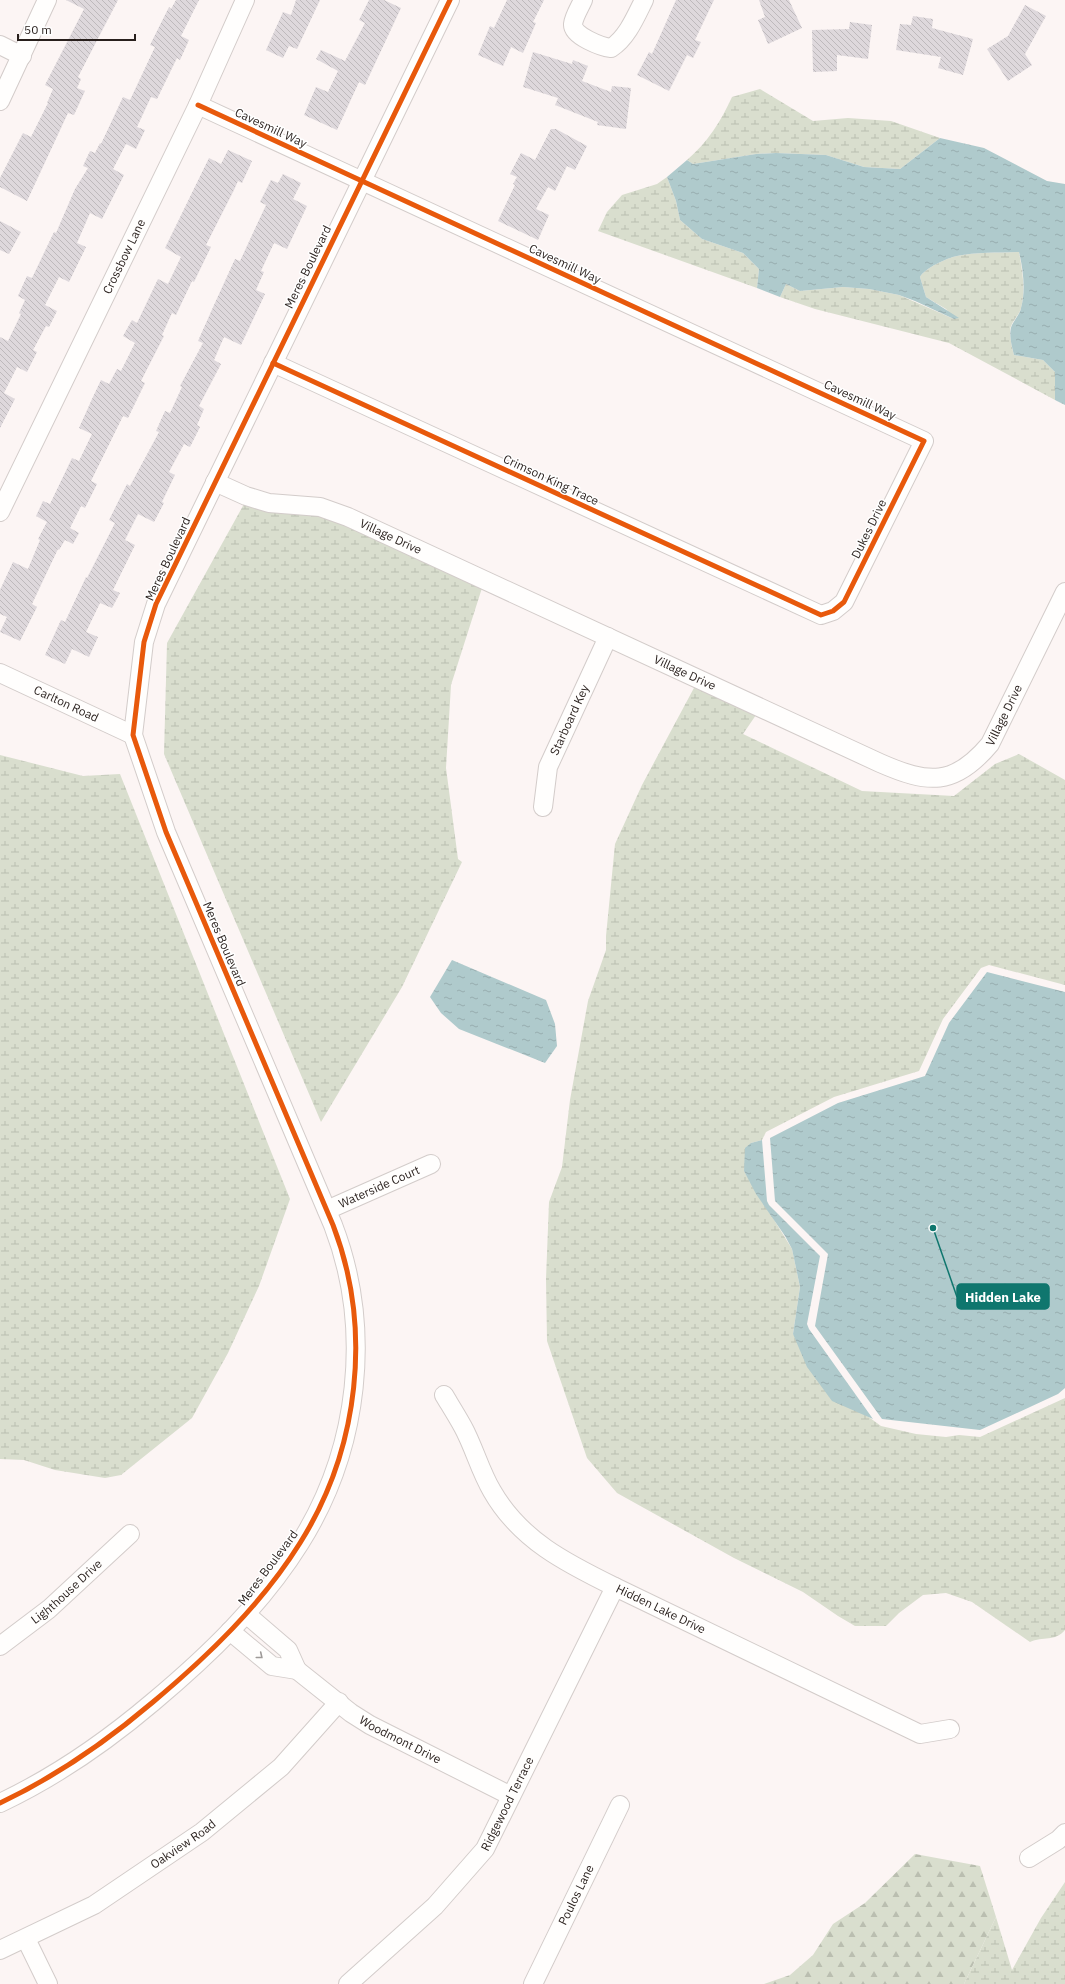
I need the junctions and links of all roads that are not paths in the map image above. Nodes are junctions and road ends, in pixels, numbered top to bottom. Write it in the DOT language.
graph roads {
  1 [pos="48,0"];
  2 [pos="245,0"];
  3 [pos="450,0"];
  4 [pos="583,0"];
  5 [pos="644,0"];
  6 [pos="0,45"];
  7 [pos="22,56"];
  8 [pos="0,101"];
  9 [pos="198,105"];
  10 [pos="361,181"];
  11 [pos="273,363"];
  12 [pos="924,440"];
  13 [pos="215,482"];
  14 [pos="0,512"];
  15 [pos="1065,592"];
  16 [pos="821,614"];
  17 [pos="608,637"];
  18 [pos="0,673"];
  19 [pos="133,735"];
  20 [pos="543,807"];
  21 [pos="431,1164"];
  22 [pos="327,1210"];
  23 [pos="444,1395"];
  24 [pos="130,1534"];
  25 [pos="615,1587"];
  26 [pos="246,1614"];
  27 [pos="230,1631"];
  28 [pos="0,1646"];
  29 [pos="297,1670"];
  30 [pos="339,1702"];
  31 [pos="950,1729"];
  32 [pos="511,1796"];
  33 [pos="0,1803"];
  34 [pos="620,1805"];
  35 [pos="1065,1833"];
  36 [pos="1029,1858"];
  37 [pos="26,1939"];
  38 [pos="0,1950"];
  39 [pos="48,1984"];
  40 [pos="348,1984"];
  41 [pos="533,1984"];
  1 -- 7 [label="street"];
  2 -- 9 [label="street, Crossbow Lane"];
  3 -- 10 [label="street, Meres Boulevard"];
  4 -- 5 [label="street"];
  6 -- 7 [label="street"];
  7 -- 8 [label="street"];
  9 -- 10 [label="street, Cavesmill Way"];
  9 -- 14 [label="street, Crossbow Lane"];
  10 -- 11 [label="street, Meres Boulevard"];
  10 -- 12 [label="street, Cavesmill Way"];
  11 -- 13 [label="street, Meres Boulevard"];
  11 -- 16 [label="street, Crimson King Trace"];
  12 -- 16 [label="street, Dukes Drive"];
  13 -- 17 [label="street, Village Drive"];
  13 -- 19 [label="street, Meres Boulevard"];
  15 -- 17 [label="street, Village Drive"];
  17 -- 20 [label="street, Starboard Key"];
  18 -- 19 [label="street, Carlton Road"];
  19 -- 22 [label="street, Meres Boulevard"];
  21 -- 22 [label="street, Waterside Court"];
  22 -- 26 [label="street, Meres Boulevard"];
  23 -- 25 [label="street, Hidden Lake Drive"];
  24 -- 28 [label="street, Lighthouse Drive"];
  25 -- 31 [label="street, Hidden Lake Drive"];
  25 -- 32 [label="street, Ridgewood Terrace"];
  26 -- 27 [label="street, Meres Boulevard"];
  26 -- 29 [label="street, Woodmont Drive"];
  27 -- 29 [label="street, Woodmont Drive, one-way"];
  27 -- 33 [label="street, Meres Boulevard"];
  29 -- 30 [label="street, Woodmont Drive"];
  30 -- 32 [label="street, Woodmont Drive"];
  30 -- 37 [label="street, Oakview Road"];
  32 -- 40 [label="street, Ridgewood Terrace"];
  34 -- 41 [label="street, Poulos Lane"];
  35 -- 36 [label="street"];
  37 -- 38 [label="street, Oakview Road"];
  37 -- 39 [label="street"];
}
